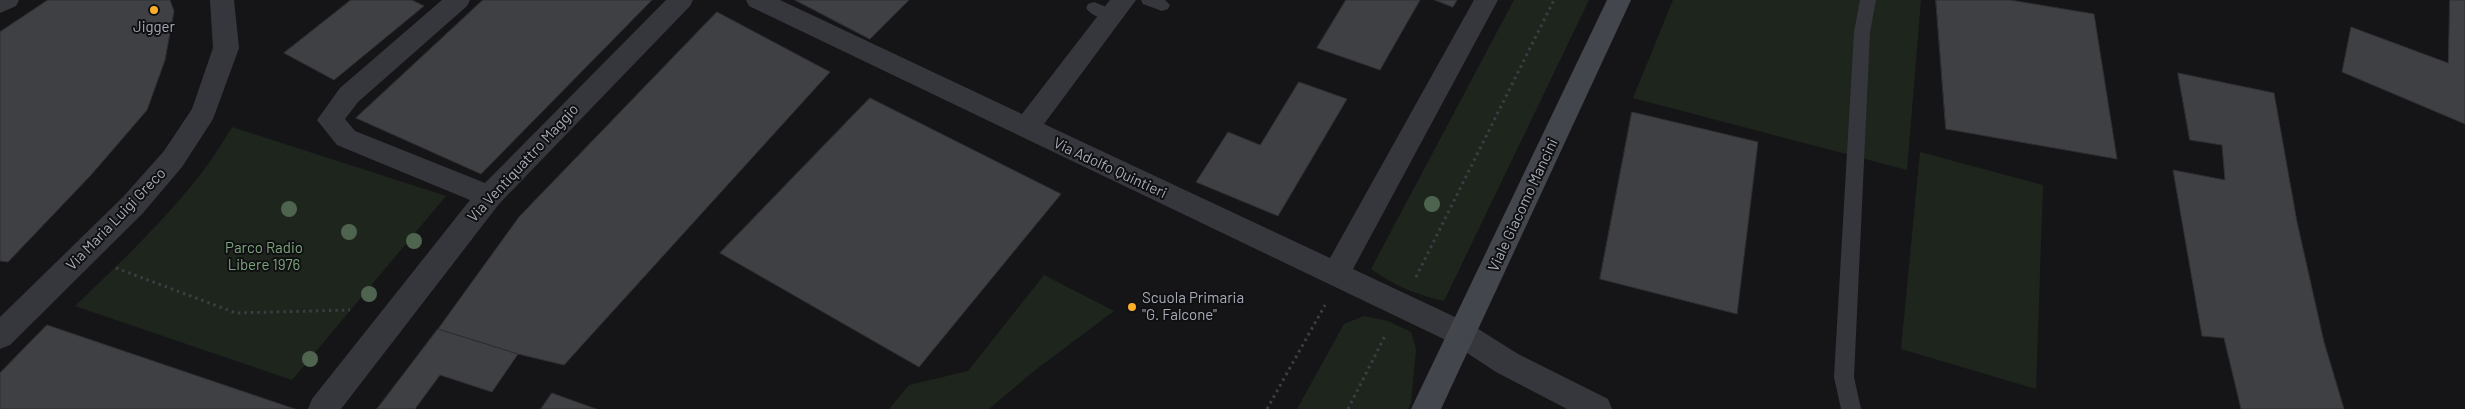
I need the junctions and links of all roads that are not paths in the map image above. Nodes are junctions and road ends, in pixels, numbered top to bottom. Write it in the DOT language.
graph roads {
  1 [pos="7,0"];
  2 [pos="222,0"];
  3 [pos="458,0"];
  4 [pos="681,0"];
  5 [pos="758,0"];
  6 [pos="1486,0"];
  7 [pos="1619,0"];
  8 [pos="1868,0"];
  9 [pos="0,4"];
  10 [pos="1110,8"];
  11 [pos="1026,128"];
  12 [pos="489,196"];
  13 [pos="1335,275"];
  14 [pos="1462,334"];
  15 [pos="0,336"];
  16 [pos="323,409"];
  17 [pos="1426,409"];
  18 [pos="1597,409"];
  19 [pos="1851,409"];
  1 -- 9 [label="street"];
  2 -- 15 [label="street, Via Maria Luigi Greco"];
  3 -- 12 [label="street"];
  4 -- 12 [label="street, Via Ventiquattro Maggio"];
  5 -- 11 [label="street, Via Adolfo Quintieri"];
  6 -- 13 [label="street"];
  7 -- 14 [label="street, Viale Giacomo Mancini"];
  8 -- 19 [label="lane"];
  10 -- 11 [label="street"];
  11 -- 13 [label="street, Via Adolfo Quintieri"];
  12 -- 16 [label="street, Via Ventiquattro Maggio"];
  13 -- 14 [label="street, Via Adolfo Quintieri"];
  14 -- 17 [label="street, Viale Giacomo Mancini"];
  14 -- 18 [label="street, Via Adolfo Quintieri"];
}
